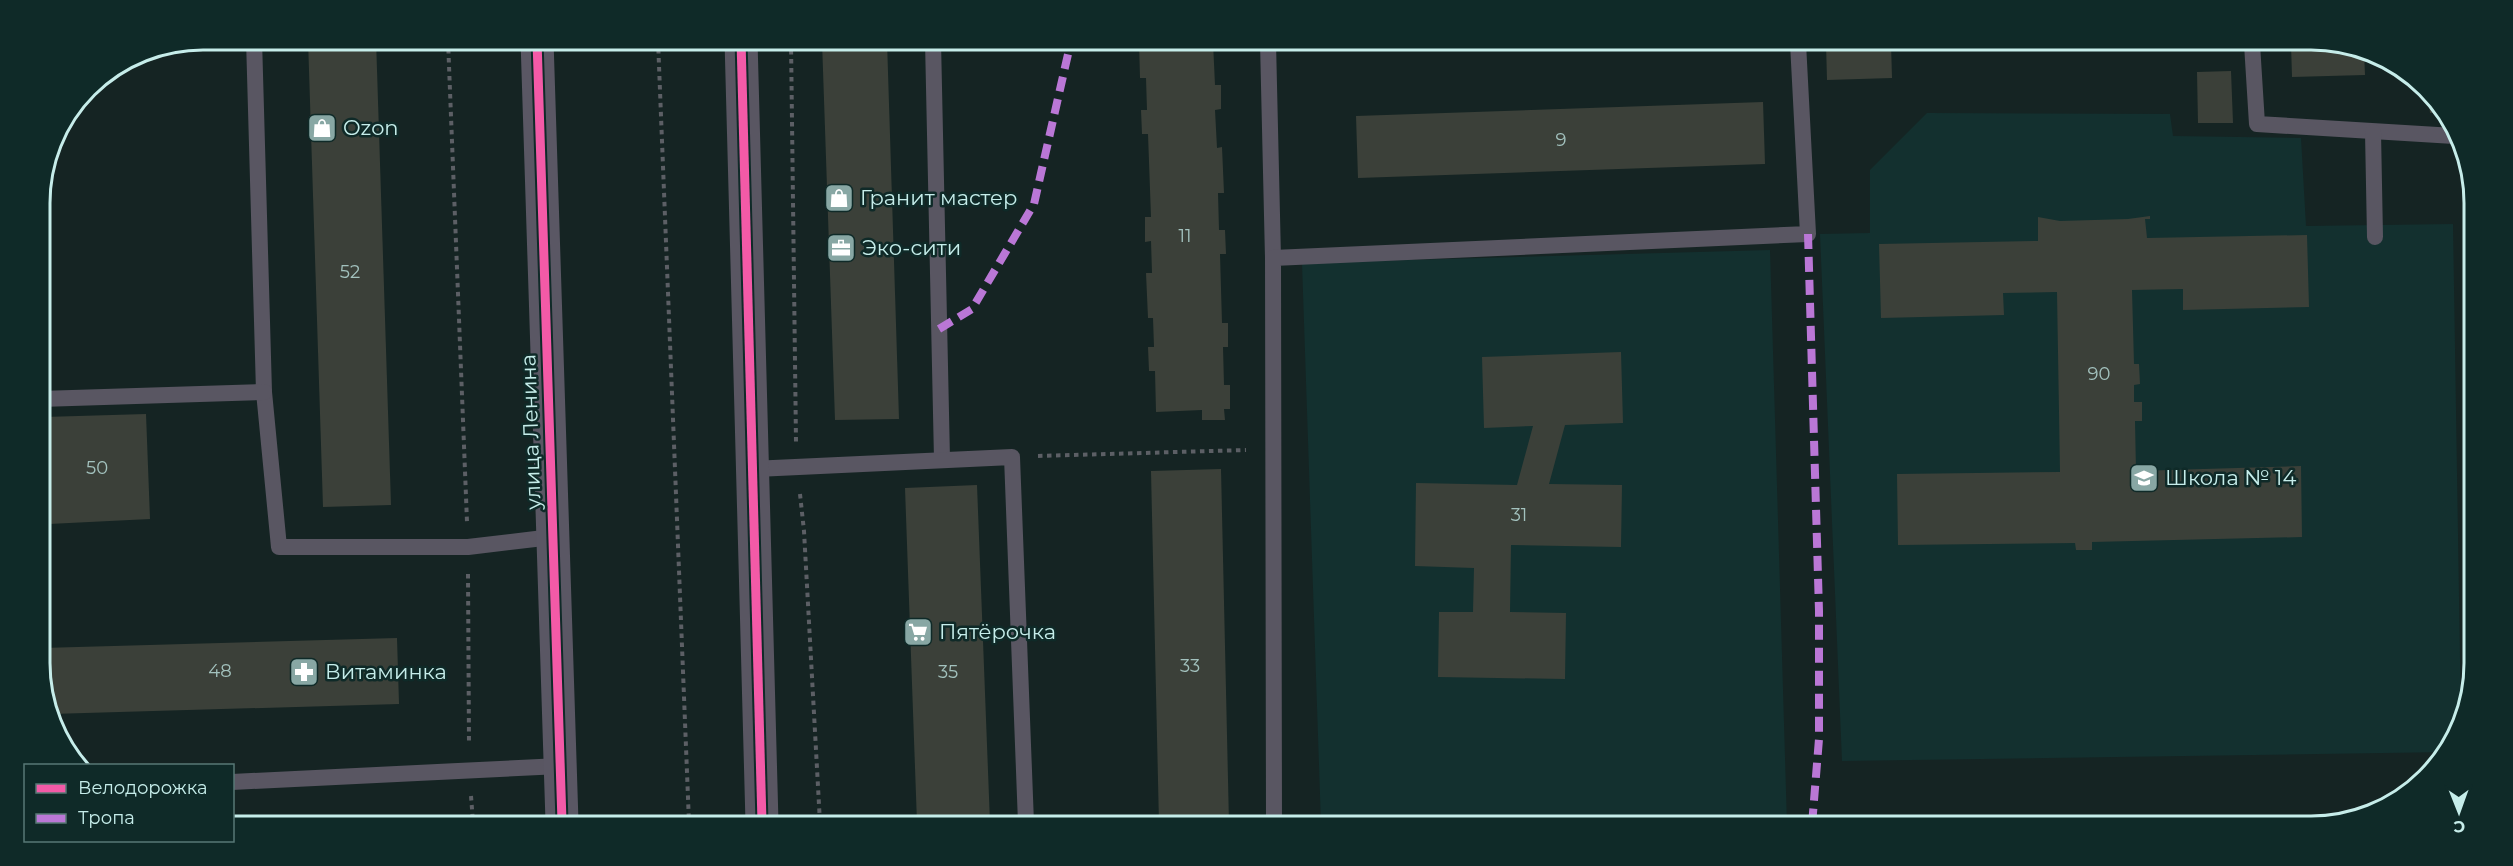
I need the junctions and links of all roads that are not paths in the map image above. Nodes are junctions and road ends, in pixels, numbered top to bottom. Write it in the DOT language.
graph roads {
  1 [pos="254,50"];
  2 [pos="537,50"];
  3 [pos="741,50"];
  4 [pos="933,50"];
  5 [pos="1268,50"];
  6 [pos="1798,50"];
  7 [pos="2252,50"];
  8 [pos="2373,132"];
  9 [pos="2448,136"];
  10 [pos="2375,237"];
  11 [pos="1273,258"];
  12 [pos="264,392"];
  13 [pos="50,399"];
  14 [pos="942,459"];
  15 [pos="754,469"];
  16 [pos="552,537"];
  17 [pos="560,766"];
  18 [pos="234,782"];
  19 [pos="562,816"];
  20 [pos="762,816"];
  21 [pos="1026,816"];
  22 [pos="1274,816"];
  1 -- 12 [label="lane"];
  2 -- 16 [label="street, улица Ленина"];
  3 -- 15 [label="street"];
  4 -- 14 [label="lane"];
  5 -- 11 [label="lane"];
  6 -- 11 [label="lane"];
  7 -- 8 [label="lane"];
  8 -- 9 [label="lane"];
  8 -- 10 [label="lane"];
  11 -- 22 [label="lane"];
  12 -- 13 [label="lane"];
  12 -- 16 [label="lane"];
  14 -- 15 [label="lane"];
  14 -- 21 [label="lane"];
  15 -- 20 [label="street"];
  16 -- 17 [label="street, улица Ленина"];
  17 -- 18 [label="lane"];
  17 -- 19 [label="street, улица Ленина"];
}
